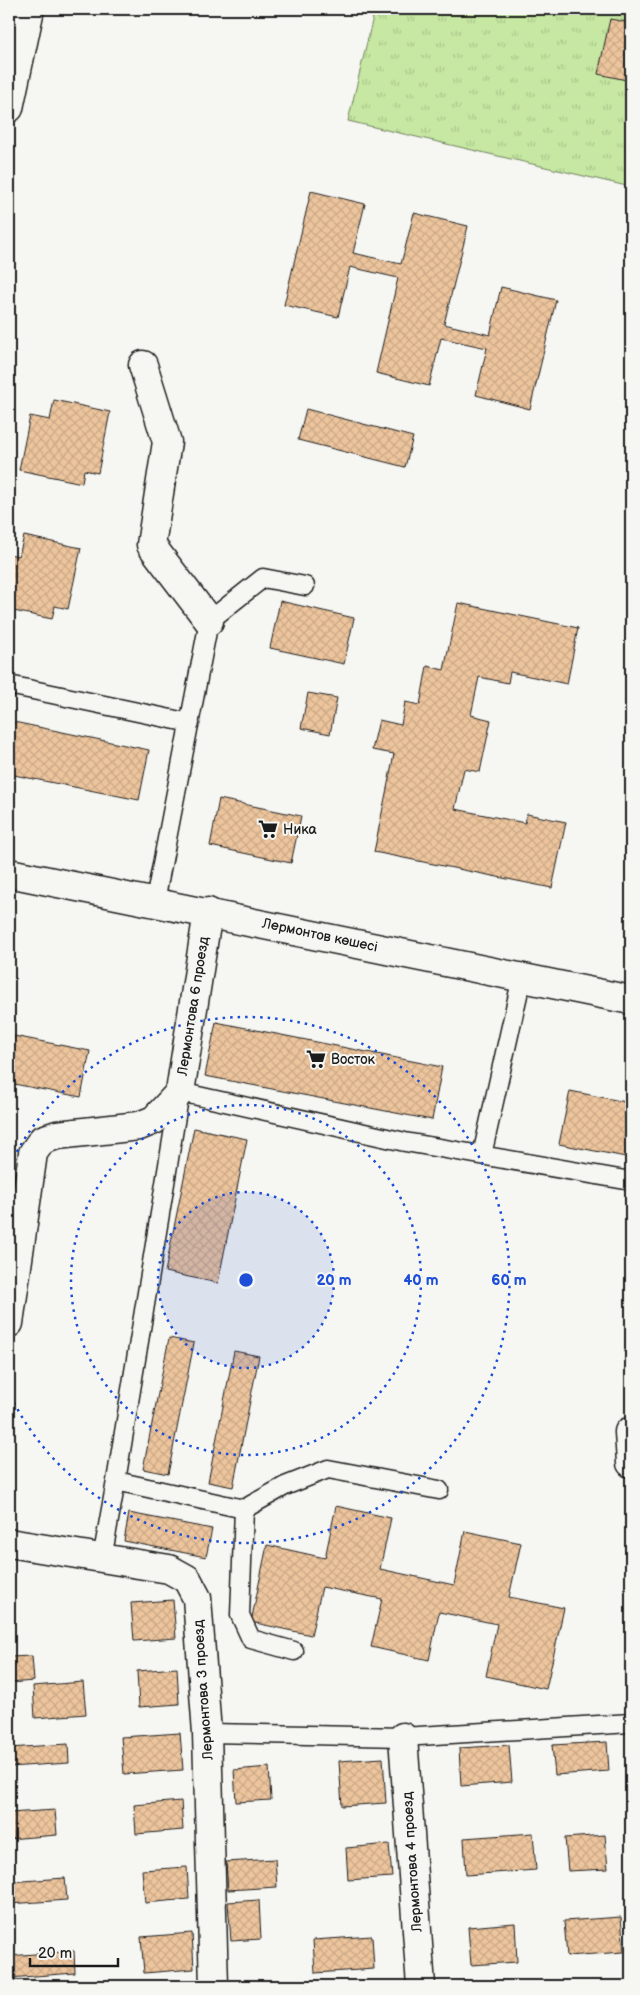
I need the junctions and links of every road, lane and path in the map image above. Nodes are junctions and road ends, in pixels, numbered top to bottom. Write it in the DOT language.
graph roads {
  1 [pos="30,9"];
  2 [pos="9,108"];
  3 [pos="143,365"];
  4 [pos="305,586"];
  5 [pos="209,621"];
  6 [pos="9,685"];
  7 [pos="190,723"];
  8 [pos="9,873"];
  9 [pos="155,901"];
  10 [pos="208,912"];
  11 [pos="522,977"];
  12 [pos="630,994"];
  13 [pos="180,1092"];
  14 [pos="482,1155"];
  15 [pos="631,1181"];
  16 [pos="9,1323"];
  17 [pos="630,1432"];
  18 [pos="631,1463"];
  19 [pos="116,1481"];
  20 [pos="439,1490"];
  21 [pos="244,1509"];
  22 [pos="9,1543"];
  23 [pos="102,1558"];
  24 [pos="294,1651"];
  25 [pos="631,1723"];
  26 [pos="207,1733"];
  27 [pos="402,1737"];
  28 [pos="214,1986"];
  29 [pos="421,1986"];
  1 -- 2 [label="street"];
  3 -- 5 [label="street"];
  4 -- 5 [label="lane"];
  5 -- 7 [label="lane"];
  6 -- 7 [label="lane"];
  7 -- 9 [label="lane"];
  8 -- 9 [label="street, Лермонтов көшесі"];
  9 -- 10 [label="street, Лермонтов көшесі"];
  10 -- 11 [label="street, Лермонтов көшесі"];
  10 -- 13 [label="street, Лермонтова 6 проезд"];
  11 -- 12 [label="street, Лермонтов көшесі"];
  11 -- 14 [label="lane"];
  13 -- 14 [label="lane"];
  13 -- 16 [label="street, Лермонтова 6 проезд"];
  13 -- 19 [label="lane"];
  14 -- 15 [label="lane"];
  17 -- 18 [label="street"];
  19 -- 21 [label="lane"];
  19 -- 23 [label="lane"];
  20 -- 21 [label="lane"];
  21 -- 24 [label="lane"];
  22 -- 23 [label="street, Лермонтова 3 проезд"];
  23 -- 26 [label="street, Лермонтова 3 проезд"];
  25 -- 27 [label="lane"];
  26 -- 27 [label="lane"];
  26 -- 28 [label="street, Лермонтова 3 проезд"];
  27 -- 29 [label="street, Лермонтова 4 проезд"];
}
